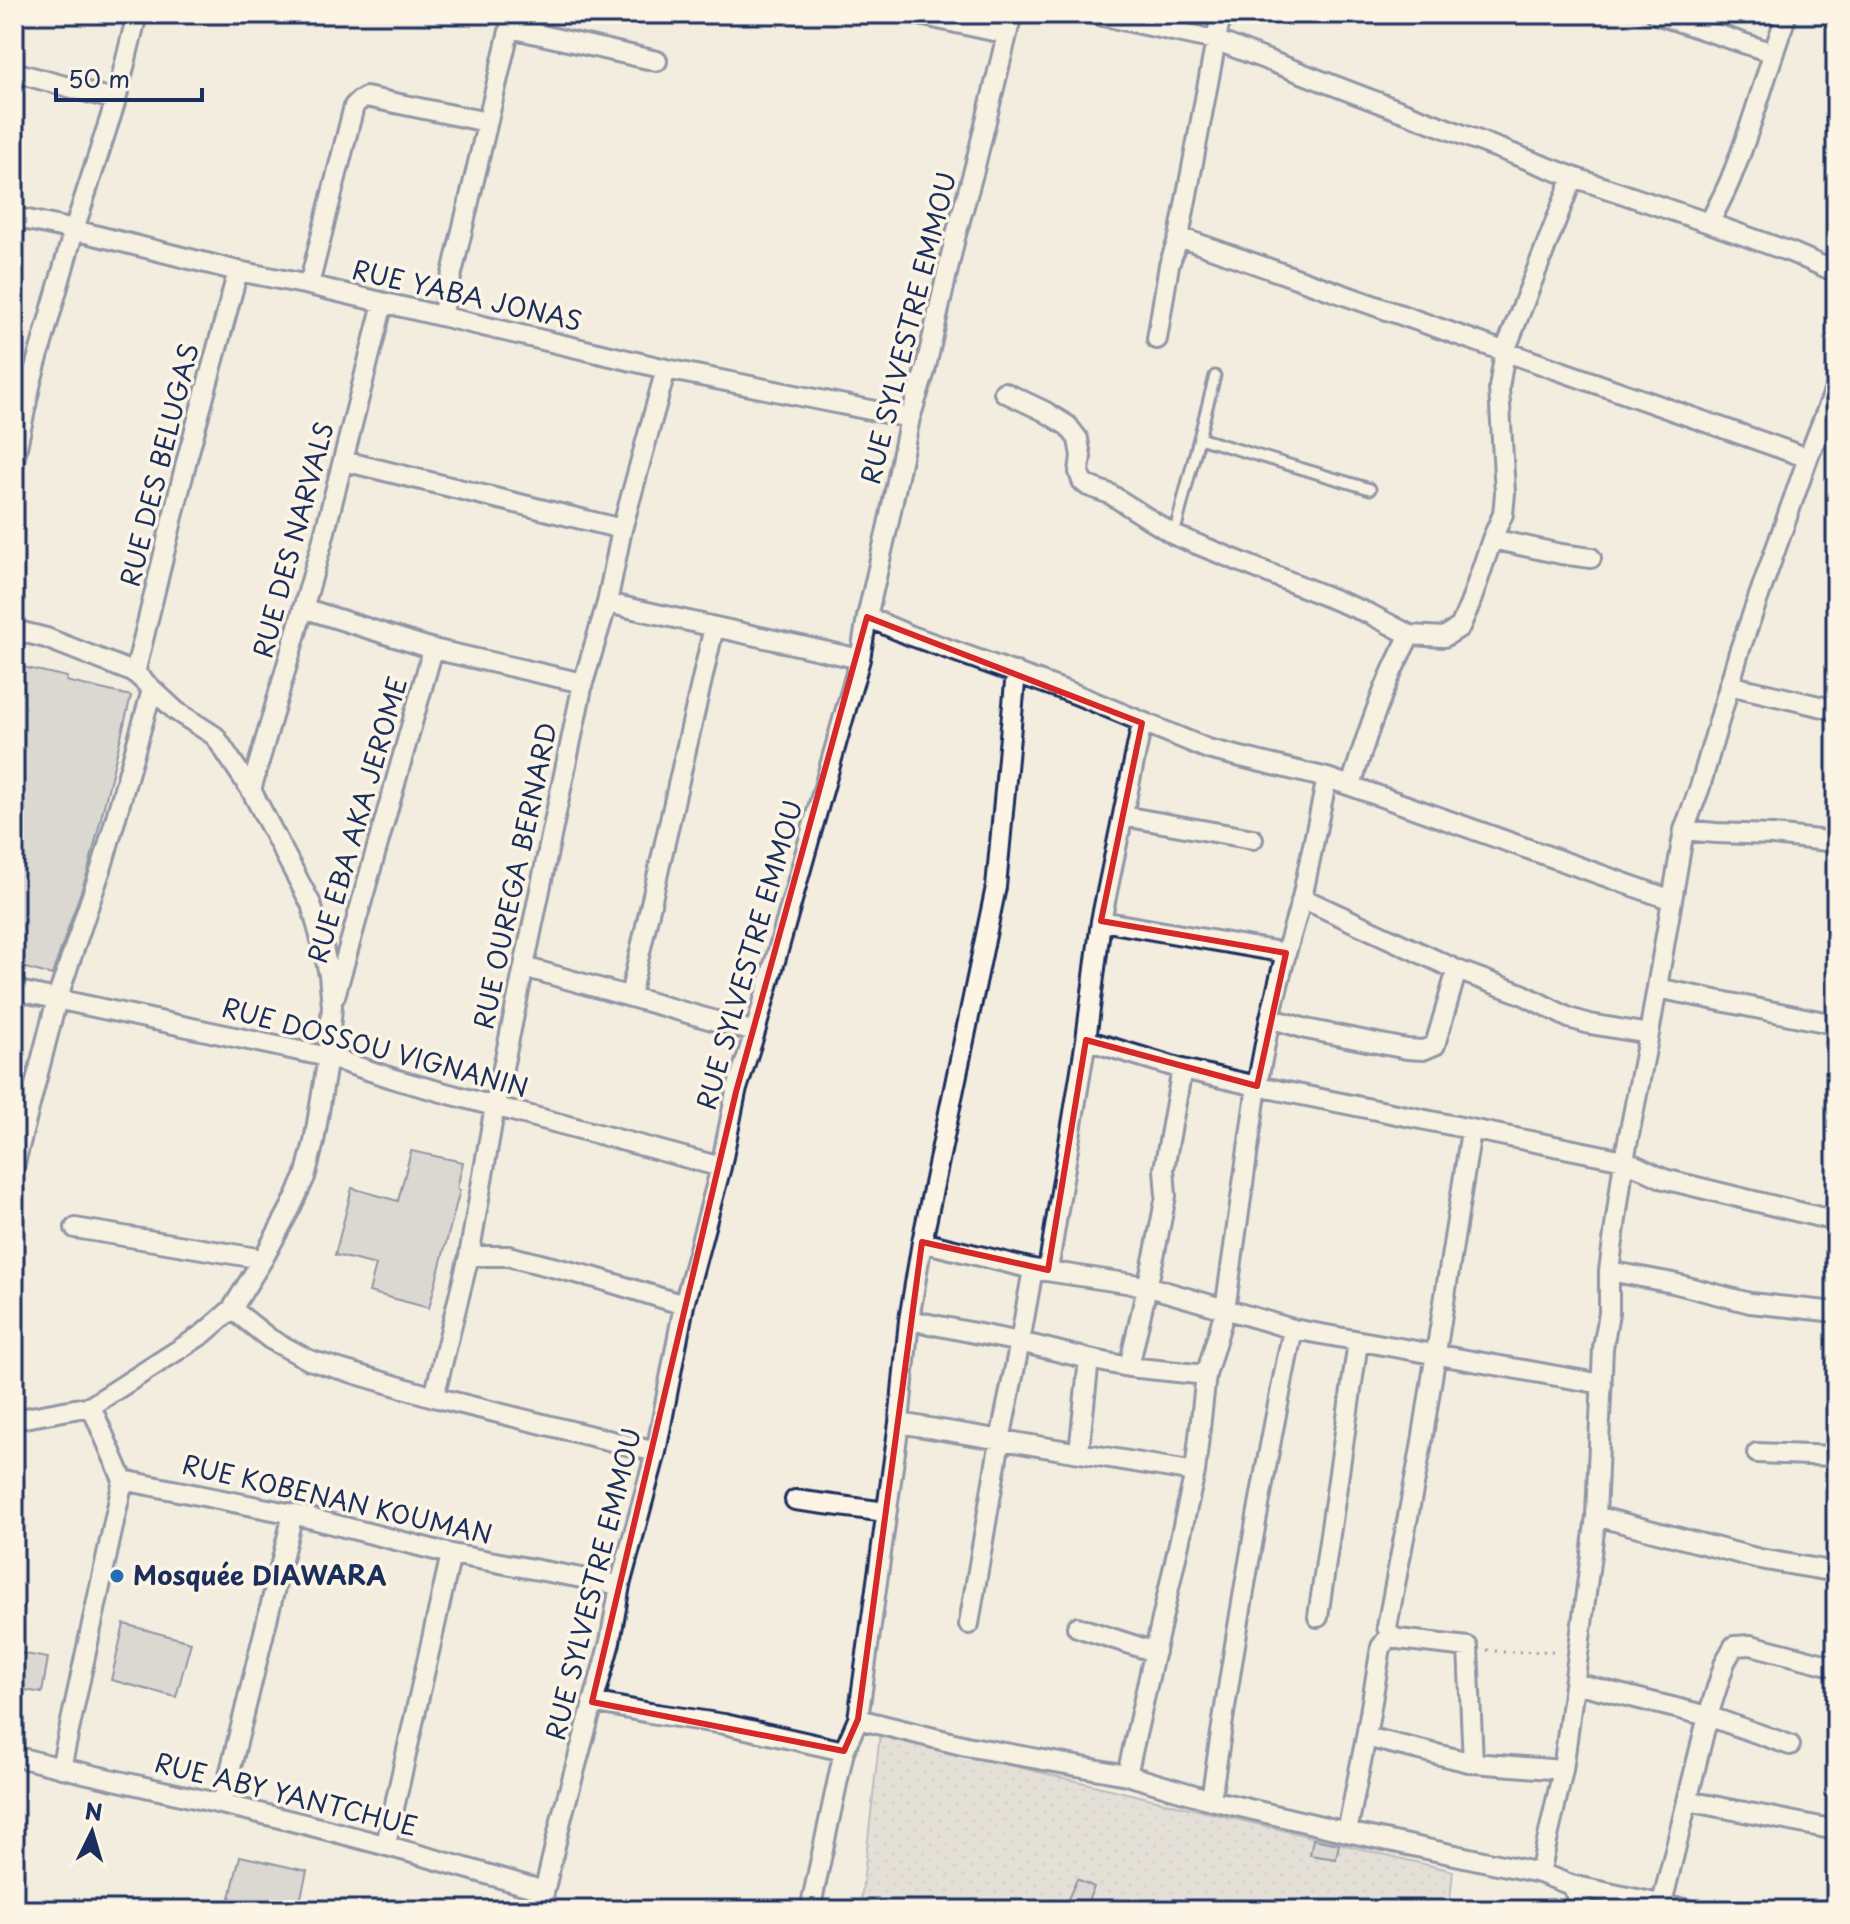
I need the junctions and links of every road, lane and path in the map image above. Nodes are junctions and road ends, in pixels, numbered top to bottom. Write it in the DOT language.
graph roads {
  1 [pos="137,14"];
  2 [pos="915,14"];
  3 [pos="1012,14"];
  4 [pos="1094,14"];
  5 [pos="1221,14"];
  6 [pos="1656,14"];
  7 [pos="1787,14"];
  8 [pos="511,21"];
  9 [pos="1007,34"];
  10 [pos="1215,40"];
  11 [pos="1773,53"];
  12 [pos="657,61"];
  13 [pos="14,72"];
  14 [pos="116,100"];
  15 [pos="487,122"];
  16 [pos="1573,177"];
  17 [pos="14,217"];
  18 [pos="1709,223"];
  19 [pos="74,230"];
  20 [pos="1179,237"];
  21 [pos="238,271"];
  22 [pos="1836,272"];
  23 [pos="309,285"];
  24 [pos="383,303"];
  25 [pos="442,316"];
  26 [pos="1157,339"];
  27 [pos="1505,351"];
  28 [pos="666,369"];
  29 [pos="1215,376"];
  30 [pos="23,380"];
  31 [pos="1836,387"];
  32 [pos="1004,392"];
  33 [pos="910,418"];
  34 [pos="1199,438"];
  35 [pos="1808,458"];
  36 [pos="14,461"];
  37 [pos="344,461"];
  38 [pos="1370,489"];
  39 [pos="622,529"];
  40 [pos="1174,535"];
  41 [pos="1492,539"];
  42 [pos="1591,558"];
  43 [pos="607,603"];
  44 [pos="303,608"];
  45 [pos="867,617"];
  46 [pos="714,627"];
  47 [pos="14,630"];
  48 [pos="1410,635"];
  49 [pos="433,649"];
  50 [pos="860,659"];
  51 [pos="1016,672"];
  52 [pos="135,673"];
  53 [pos="583,683"];
  54 [pos="1729,685"];
  55 [pos="152,690"];
  56 [pos="1836,710"];
  57 [pos="1142,723"];
  58 [pos="1327,778"];
  59 [pos="1351,786"];
  60 [pos="251,790"];
  61 [pos="1123,816"];
  62 [pos="1684,830"];
  63 [pos="1253,839"];
  64 [pos="1836,842"];
  65 [pos="1302,898"];
  66 [pos="1672,900"];
  67 [pos="1101,921"];
  68 [pos="1286,953"];
  69 [pos="524,967"];
  70 [pos="1457,970"];
  71 [pos="1657,988"];
  72 [pos="14,990"];
  73 [pos="630,996"];
  74 [pos="57,999"];
  75 [pos="332,1006"];
  76 [pos="1270,1018"];
  77 [pos="1824,1022"];
  78 [pos="755,1032"];
  79 [pos="1649,1034"];
  80 [pos="1086,1040"];
  81 [pos="328,1057"];
  82 [pos="1182,1069"];
  83 [pos="1257,1086"];
  84 [pos="495,1106"];
  85 [pos="1471,1131"];
  86 [pos="1624,1160"];
  87 [pos="14,1167"];
  88 [pos="721,1167"];
  89 [pos="1836,1221"];
  90 [pos="75,1228"];
  91 [pos="922,1242"];
  92 [pos="469,1256"];
  93 [pos="263,1259"];
  94 [pos="1040,1269"];
  95 [pos="1609,1271"];
  96 [pos="1146,1286"];
  97 [pos="684,1305"];
  98 [pos="232,1309"];
  99 [pos="1225,1310"];
  100 [pos="1836,1312"];
  101 [pos="909,1320"];
  102 [pos="1293,1329"];
  103 [pos="1020,1342"];
  104 [pos="1358,1342"];
  105 [pos="1435,1353"];
  106 [pos="1089,1359"];
  107 [pos="1129,1367"];
  108 [pos="1206,1375"];
  109 [pos="1602,1384"];
  110 [pos="434,1397"];
  111 [pos="91,1406"];
  112 [pos="14,1420"];
  113 [pos="899,1423"];
  114 [pos="1000,1440"];
  115 [pos="656,1452"];
  116 [pos="1079,1452"];
  117 [pos="1757,1453"];
  118 [pos="1836,1456"];
  119 [pos="1195,1472"];
  120 [pos="123,1480"];
  121 [pos="795,1500"];
  122 [pos="886,1512"];
  123 [pos="293,1514"];
  124 [pos="1596,1516"];
  125 [pos="451,1554"];
  126 [pos="1836,1572"];
  127 [pos="620,1585"];
  128 [pos="1318,1617"];
  129 [pos="969,1624"];
  130 [pos="1077,1627"];
  131 [pos="1390,1635"];
  132 [pos="1468,1647"];
  133 [pos="1579,1651"];
  134 [pos="1155,1652"];
  135 [pos="1836,1667"];
  136 [pos="1575,1683"];
  137 [pos="592,1702"];
  138 [pos="1708,1716"];
  139 [pos="858,1719"];
  140 [pos="1366,1737"];
  141 [pos="1790,1745"];
  142 [pos="844,1751"];
  143 [pos="14,1756"];
  144 [pos="1473,1763"];
  145 [pos="61,1768"];
  146 [pos="1563,1770"];
  147 [pos="1127,1775"];
  148 [pos="1211,1800"];
  149 [pos="1688,1801"];
  150 [pos="222,1804"];
  151 [pos="1836,1830"];
  152 [pos="1347,1832"];
  153 [pos="386,1844"];
  154 [pos="1540,1873"];
  155 [pos="1571,1885"];
  156 [pos="544,1891"];
  157 [pos="1662,1903"];
  158 [pos="540,1910"];
  159 [pos="810,1910"];
  160 [pos="1587,1910"];
  161 [pos="1689,1910"];
  1 -- 14 [label="street"];
  2 -- 9 [label="street"];
  3 -- 9 [label="street, RUE SYLVESTRE EMMOU"];
  4 -- 10 [label="street"];
  5 -- 10 [label="street"];
  6 -- 11 [label="street"];
  7 -- 11 [label="street"];
  8 -- 12 [label="street"];
  8 -- 15 [label="street"];
  9 -- 33 [label="street, RUE SYLVESTRE EMMOU"];
  10 -- 16 [label="street"];
  10 -- 20 [label="street"];
  11 -- 18 [label="street"];
  13 -- 14 [label="street"];
  14 -- 19 [label="street"];
  15 -- 23 [label="street"];
  15 -- 25 [label="street"];
  16 -- 18 [label="street"];
  16 -- 27 [label="street"];
  17 -- 19 [label="street, RUE YABA JONAS"];
  18 -- 22 [label="street"];
  19 -- 21 [label="street, RUE YABA JONAS"];
  19 -- 30 [label="street"];
  20 -- 26 [label="street"];
  20 -- 27 [label="street"];
  21 -- 23 [label="street, RUE YABA JONAS"];
  21 -- 52 [label="street, RUE DES BELUGAS"];
  23 -- 24 [label="street, RUE YABA JONAS"];
  24 -- 25 [label="street, RUE YABA JONAS"];
  24 -- 37 [label="street, RUE DES NARVALS"];
  25 -- 28 [label="street, RUE YABA JONAS"];
  27 -- 35 [label="street"];
  27 -- 41 [label="street"];
  28 -- 33 [label="street, RUE YABA JONAS"];
  28 -- 39 [label="street, RUE OUREGA BERNARD"];
  29 -- 34 [label="lane"];
  30 -- 36 [label="street"];
  31 -- 35 [label="street"];
  32 -- 40 [label="street"];
  33 -- 45 [label="street, RUE SYLVESTRE EMMOU"];
  34 -- 38 [label="lane"];
  34 -- 40 [label="lane"];
  35 -- 54 [label="street"];
  37 -- 39 [label="street"];
  37 -- 44 [label="street, RUE DES NARVALS"];
  39 -- 43 [label="street, RUE OUREGA BERNARD"];
  40 -- 48 [label="street"];
  41 -- 42 [label="street"];
  41 -- 48 [label="street"];
  43 -- 46 [label="street"];
  43 -- 53 [label="street, RUE OUREGA BERNARD"];
  44 -- 49 [label="street"];
  44 -- 60 [label="street, RUE DES NARVALS"];
  45 -- 50 [label="street, RUE SYLVESTRE EMMOU"];
  45 -- 51 [label="street"];
  46 -- 50 [label="street"];
  46 -- 73 [label="street"];
  47 -- 52 [label="street"];
  48 -- 59 [label="street"];
  49 -- 53 [label="street"];
  49 -- 75 [label="street, RUE EBA AKA JEROME"];
  50 -- 78 [label="street, RUE SYLVESTRE EMMOU"];
  51 -- 57 [label="street"];
  51 -- 91 [label="street"];
  52 -- 55 [label="street"];
  53 -- 69 [label="street, RUE OUREGA BERNARD"];
  54 -- 56 [label="street"];
  54 -- 62 [label="street"];
  55 -- 60 [label="street"];
  55 -- 74 [label="street"];
  57 -- 58 [label="street"];
  57 -- 61 [label="street"];
  58 -- 59 [label="street"];
  58 -- 65 [label="street"];
  59 -- 66 [label="street"];
  60 -- 75 [label="street"];
  61 -- 63 [label="street"];
  61 -- 67 [label="street"];
  62 -- 64 [label="street"];
  62 -- 66 [label="street"];
  65 -- 68 [label="street"];
  65 -- 70 [label="street"];
  66 -- 71 [label="street"];
  67 -- 68 [label="street"];
  67 -- 80 [label="street"];
  68 -- 76 [label="street"];
  69 -- 73 [label="street"];
  69 -- 84 [label="street, RUE OUREGA BERNARD"];
  70 -- 76 [label="street"];
  70 -- 79 [label="street"];
  71 -- 77 [label="street"];
  71 -- 79 [label="street"];
  72 -- 74 [label="street, RUE DOSSOU VIGNANIN"];
  73 -- 78 [label="street"];
  74 -- 81 [label="street, RUE DOSSOU VIGNANIN"];
  74 -- 87 [label="street"];
  75 -- 81 [label="street"];
  76 -- 83 [label="street"];
  78 -- 88 [label="street, RUE SYLVESTRE EMMOU"];
  79 -- 86 [label="street"];
  80 -- 82 [label="street"];
  80 -- 94 [label="street"];
  81 -- 84 [label="street, RUE DOSSOU VIGNANIN"];
  81 -- 93 [label="street"];
  82 -- 83 [label="street"];
  82 -- 96 [label="street"];
  83 -- 85 [label="street"];
  83 -- 99 [label="street"];
  84 -- 88 [label="street, RUE DOSSOU VIGNANIN"];
  84 -- 92 [label="street, RUE OUREGA BERNARD"];
  85 -- 86 [label="street"];
  85 -- 105 [label="street"];
  86 -- 89 [label="street"];
  86 -- 95 [label="street"];
  88 -- 97 [label="street, RUE SYLVESTRE EMMOU"];
  90 -- 93 [label="street"];
  91 -- 94 [label="street"];
  91 -- 101 [label="street"];
  92 -- 97 [label="street"];
  92 -- 110 [label="street, RUE OUREGA BERNARD"];
  93 -- 98 [label="street"];
  94 -- 96 [label="street"];
  94 -- 103 [label="street"];
  95 -- 100 [label="street"];
  95 -- 109 [label="street"];
  96 -- 99 [label="street"];
  96 -- 107 [label="street"];
  97 -- 115 [label="street, RUE SYLVESTRE EMMOU"];
  98 -- 110 [label="street"];
  98 -- 111 [label="street"];
  99 -- 102 [label="street"];
  99 -- 108 [label="street"];
  101 -- 103 [label="street"];
  101 -- 113 [label="street"];
  102 -- 104 [label="street"];
  102 -- 148 [label="street"];
  103 -- 106 [label="street"];
  103 -- 114 [label="street"];
  104 -- 105 [label="street"];
  104 -- 128 [label="street"];
  105 -- 109 [label="street"];
  105 -- 131 [label="street"];
  106 -- 107 [label="street"];
  106 -- 116 [label="street"];
  107 -- 108 [label="street"];
  108 -- 119 [label="street"];
  109 -- 124 [label="street"];
  110 -- 115 [label="street"];
  111 -- 112 [label="street"];
  111 -- 120 [label="street"];
  113 -- 114 [label="street"];
  113 -- 122 [label="street"];
  114 -- 116 [label="street"];
  114 -- 129 [label="street"];
  115 -- 127 [label="street, RUE SYLVESTRE EMMOU"];
  116 -- 119 [label="street"];
  117 -- 118 [label="street"];
  119 -- 134 [label="street"];
  120 -- 123 [label="street, RUE KOBENAN KOUMAN"];
  120 -- 145 [label="street"];
  121 -- 122 [label="street"];
  122 -- 139 [label="street"];
  123 -- 125 [label="street, RUE KOBENAN KOUMAN"];
  123 -- 150 [label="street"];
  124 -- 126 [label="street"];
  124 -- 133 [label="street"];
  125 -- 127 [label="street, RUE KOBENAN KOUMAN"];
  125 -- 153 [label="street"];
  127 -- 137 [label="street, RUE SYLVESTRE EMMOU"];
  130 -- 134 [label="street"];
  131 -- 132 [label="street"];
  131 -- 140 [label="street"];
  132 -- 133 [label="path"];
  132 -- 144 [label="street"];
  133 -- 136 [label="street"];
  134 -- 147 [label="street"];
  135 -- 138 [label="street"];
  136 -- 138 [label="street"];
  136 -- 146 [label="street"];
  137 -- 142 [label="street"];
  137 -- 156 [label="street, RUE SYLVESTRE EMMOU"];
  138 -- 141 [label="street"];
  138 -- 149 [label="street"];
  139 -- 142 [label="street"];
  139 -- 147 [label="street"];
  140 -- 144 [label="street"];
  140 -- 152 [label="street"];
  142 -- 159 [label="street"];
  143 -- 145 [label="street, RUE ABY YANTCHUE"];
  144 -- 146 [label="street"];
  145 -- 150 [label="street, RUE ABY YANTCHUE"];
  146 -- 154 [label="street"];
  147 -- 148 [label="street"];
  148 -- 152 [label="street"];
  149 -- 151 [label="street"];
  149 -- 157 [label="street"];
  150 -- 153 [label="street, RUE ABY YANTCHUE"];
  152 -- 154 [label="street"];
  153 -- 156 [label="street, RUE ABY YANTCHUE"];
  154 -- 155 [label="street"];
  155 -- 157 [label="street"];
  155 -- 160 [label="street"];
  156 -- 158 [label="street, RUE SYLVESTRE EMMOU"];
  157 -- 161 [label="street"];
}
